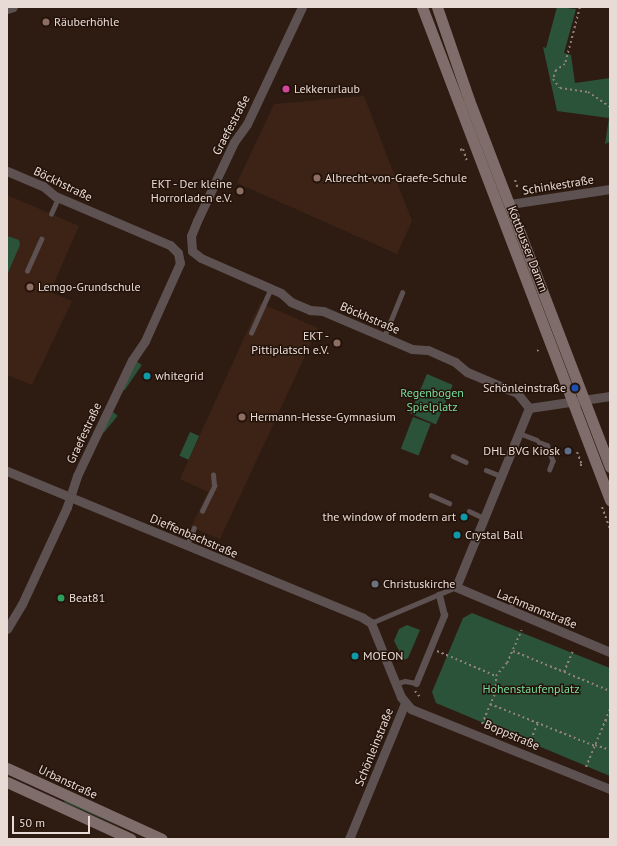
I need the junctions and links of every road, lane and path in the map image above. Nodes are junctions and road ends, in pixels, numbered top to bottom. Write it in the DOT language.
graph roads {
  1 [pos="13,7"];
  2 [pos="302,7"];
  3 [pos="422,7"];
  4 [pos="437,7"];
  5 [pos="580,7"];
  6 [pos="7,9"];
  7 [pos="610,107"];
  8 [pos="460,150"];
  9 [pos="467,161"];
  10 [pos="7,171"];
  11 [pos="515,180"];
  12 [pos="518,189"];
  13 [pos="610,189"];
  14 [pos="58,198"];
  15 [pos="510,204"];
  16 [pos="51,214"];
  17 [pos="41,239"];
  18 [pos="174,249"];
  19 [pos="196,255"];
  20 [pos="27,271"];
  21 [pos="271,288"];
  22 [pos="402,293"];
  23 [pos="251,333"];
  24 [pos="384,337"];
  25 [pos="540,349"];
  26 [pos="537,351"];
  27 [pos="610,396"];
  28 [pos="585,400"];
  29 [pos="574,402"];
  30 [pos="529,408"];
  31 [pos="519,433"];
  32 [pos="577,452"];
  33 [pos="453,456"];
  34 [pos="466,462"];
  35 [pos="580,465"];
  36 [pos="610,467"];
  37 [pos="550,469"];
  38 [pos="486,470"];
  39 [pos="7,471"];
  40 [pos="213,475"];
  41 [pos="501,476"];
  42 [pos="431,495"];
  43 [pos="70,496"];
  44 [pos="605,502"];
  45 [pos="449,503"];
  46 [pos="202,511"];
  47 [pos="469,511"];
  48 [pos="484,518"];
  49 [pos="194,528"];
  50 [pos="610,529"];
  51 [pos="187,545"];
  52 [pos="456,587"];
  53 [pos="439,595"];
  54 [pos="514,599"];
  55 [pos="509,611"];
  56 [pos="371,623"];
  57 [pos="8,625"];
  58 [pos="522,630"];
  59 [pos="430,648"];
  60 [pos="513,651"];
  61 [pos="572,651"];
  62 [pos="610,652"];
  63 [pos="564,672"];
  64 [pos="496,676"];
  65 [pos="416,683"];
  66 [pos="395,684"];
  67 [pos="610,691"];
  68 [pos="405,703"];
  69 [pos="490,704"];
  70 [pos="610,709"];
  71 [pos="605,720"];
  72 [pos="610,722"];
  73 [pos="538,723"];
  74 [pos="482,724"];
  75 [pos="530,744"];
  76 [pos="595,746"];
  77 [pos="610,750"];
  78 [pos="586,767"];
  79 [pos="7,768"];
  80 [pos="7,782"];
  81 [pos="610,789"];
  82 [pos="60,792"];
  83 [pos="55,804"];
  84 [pos="131,839"];
  85 [pos="162,839"];
  86 [pos="349,839"];
  1 -- 6 [label="street"];
  2 -- 19 [label="street, Graefestraße"];
  3 -- 29 [label="main road, Kottbusser Damm"];
  4 -- 15 [label="main road, Kottbusser Damm"];
  5 -- 7 [label="path"];
  8 -- 9 [label="path"];
  10 -- 14 [label="street, Böckhstraße"];
  11 -- 12 [label="path"];
  13 -- 15 [label="street, Schinkestraße"];
  14 -- 16 [label="lane"];
  14 -- 18 [label="street, Böckhstraße"];
  15 -- 28 [label="main road, Kottbusser Damm"];
  17 -- 20 [label="lane"];
  18 -- 43 [label="street, Graefestraße"];
  19 -- 21 [label="street, Böckhstraße"];
  21 -- 23 [label="lane"];
  21 -- 24 [label="street, Böckhstraße"];
  22 -- 24 [label="lane"];
  24 -- 30 [label="street, Böckhstraße"];
  25 -- 26 [label="path"];
  27 -- 28 [label="street"];
  28 -- 29 [label="street"];
  28 -- 36 [label="main road, Kottbusser Damm"];
  29 -- 30 [label="street"];
  29 -- 44 [label="main road, Kottbusser Damm"];
  30 -- 31 [label="street"];
  31 -- 37 [label="lane"];
  31 -- 41 [label="street"];
  32 -- 35 [label="path"];
  33 -- 34 [label="lane"];
  38 -- 41 [label="lane"];
  39 -- 43 [label="street, Dieffenbachstraße"];
  40 -- 46 [label="lane"];
  41 -- 48 [label="street"];
  42 -- 45 [label="lane"];
  43 -- 51 [label="street, Dieffenbachstraße"];
  43 -- 57 [label="street, Graefestraße"];
  44 -- 50 [label="path"];
  47 -- 48 [label="lane"];
  48 -- 52 [label="street"];
  49 -- 51 [label="lane"];
  51 -- 56 [label="street, Dieffenbachstraße"];
  52 -- 53 [label="lane"];
  52 -- 55 [label="street, Lachmannstraße"];
  53 -- 56 [label="lane"];
  53 -- 59 [label="street"];
  54 -- 55 [label="lane"];
  55 -- 62 [label="street, Lachmannstraße"];
  56 -- 66 [label="street, Schönleinstraße"];
  58 -- 60 [label="path"];
  59 -- 64 [label="path"];
  59 -- 65 [label="street"];
  60 -- 63 [label="path"];
  60 -- 64 [label="path"];
  61 -- 63 [label="path"];
  63 -- 67 [label="path"];
  64 -- 69 [label="path"];
  65 -- 66 [label="lane"];
  66 -- 68 [label="street, Schönleinstraße"];
  68 -- 81 [label="street, Boppstraße"];
  68 -- 86 [label="street, Schönleinstraße"];
  69 -- 73 [label="path"];
  69 -- 74 [label="path"];
  70 -- 71 [label="path"];
  71 -- 72 [label="path"];
  71 -- 76 [label="path"];
  73 -- 75 [label="path"];
  73 -- 76 [label="path"];
  76 -- 77 [label="path"];
  76 -- 78 [label="path"];
  79 -- 82 [label="main road, Urbanstraße"];
  80 -- 83 [label="main road"];
  82 -- 83 [label="lane"];
  82 -- 85 [label="main road, Urbanstraße"];
  83 -- 84 [label="main road"];
}
